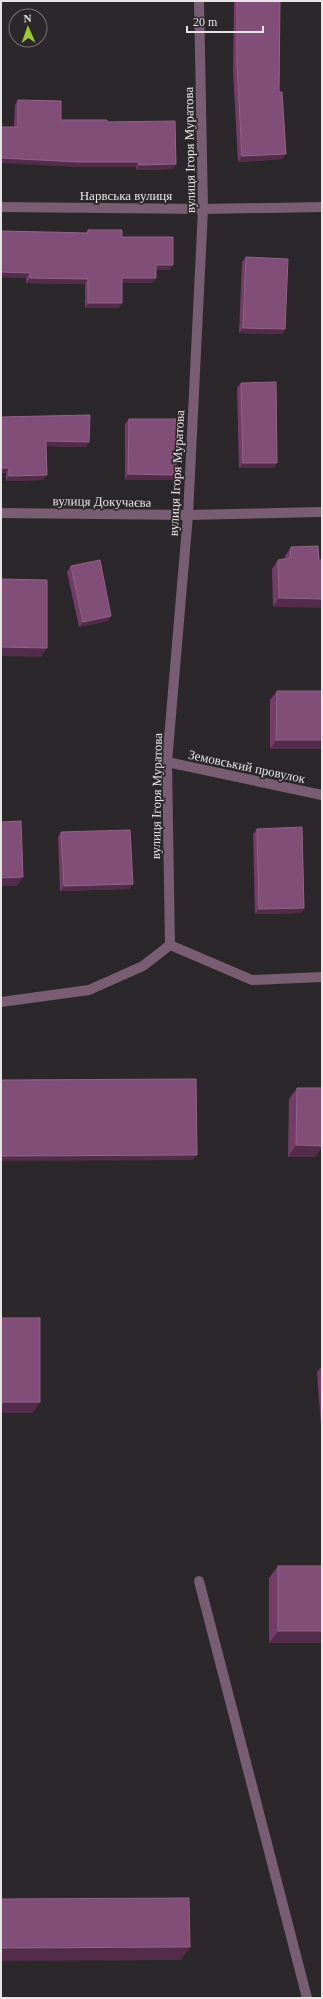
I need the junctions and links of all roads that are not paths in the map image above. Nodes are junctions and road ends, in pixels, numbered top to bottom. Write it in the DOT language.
graph roads {
  1 [pos="199,1"];
  2 [pos="1,207"];
  3 [pos="322,207"];
  4 [pos="203,209"];
  5 [pos="322,512"];
  6 [pos="1,513"];
  7 [pos="188,515"];
  8 [pos="167,762"];
  9 [pos="322,795"];
  10 [pos="170,945"];
  11 [pos="322,977"];
  12 [pos="1,1002"];
  13 [pos="199,1581"];
  14 [pos="307,1998"];
  1 -- 4 [label="street, вулиця Ігоря Муратова"];
  2 -- 4 [label="street, Нарвська вулиця"];
  3 -- 4 [label="street, Нарвська вулиця"];
  4 -- 7 [label="street, вулиця Ігоря Муратова"];
  5 -- 7 [label="street, вулиця Докучаєва"];
  6 -- 7 [label="street, вулиця Докучаєва"];
  7 -- 8 [label="street, вулиця Ігоря Муратова"];
  8 -- 9 [label="street, Земовський провулок"];
  8 -- 10 [label="street, вулиця Ігоря Муратова"];
  10 -- 11 [label="street"];
  10 -- 12 [label="street"];
  13 -- 14 [label="street"];
}
